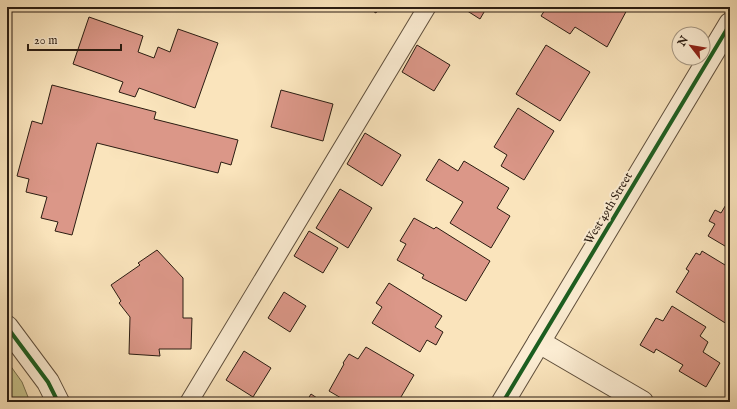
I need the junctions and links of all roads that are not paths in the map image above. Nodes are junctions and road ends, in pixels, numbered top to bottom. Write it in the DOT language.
graph roads {
  1 [pos="427,7"];
  2 [pos="730,24"];
  3 [pos="7,327"];
  4 [pos="539,342"];
  5 [pos="58,402"];
  6 [pos="189,402"];
  7 [pos="502,402"];
  8 [pos="642,402"];
  1 -- 6 [label="lane"];
  2 -- 4 [label="street, West 49th Street"];
  3 -- 5 [label="street"];
  4 -- 7 [label="street, West 49th Street"];
  4 -- 8 [label="street"];
}
